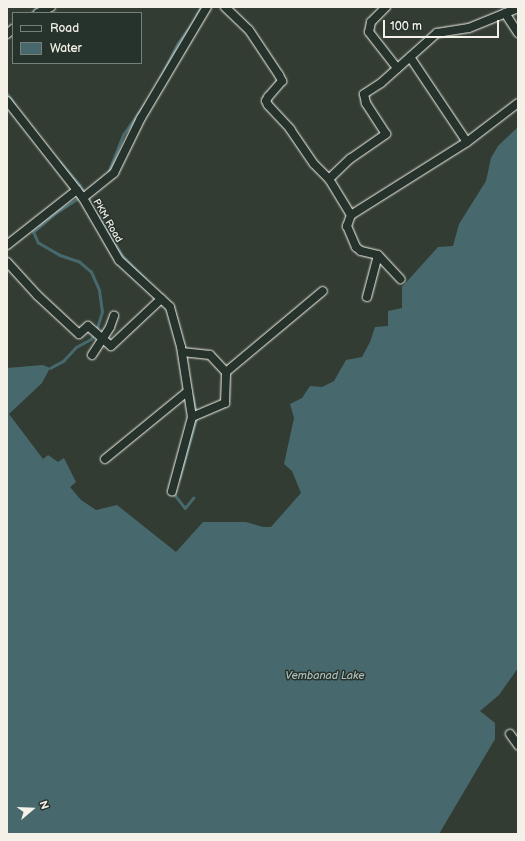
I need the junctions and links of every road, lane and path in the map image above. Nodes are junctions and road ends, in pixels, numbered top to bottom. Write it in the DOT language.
graph roads {
  1 [pos="51,7"];
  2 [pos="207,7"];
  3 [pos="386,7"];
  4 [pos="518,8"];
  5 [pos="230,9"];
  6 [pos="40,12"];
  7 [pos="505,13"];
  8 [pos="518,33"];
  9 [pos="410,57"];
  10 [pos="397,68"];
  11 [pos="7,101"];
  12 [pos="518,103"];
  13 [pos="467,142"];
  14 [pos="329,179"];
  15 [pos="77,190"];
  16 [pos="83,198"];
  17 [pos="351,215"];
  18 [pos="7,245"];
  19 [pos="378,255"];
  20 [pos="7,262"];
  21 [pos="400,279"];
  22 [pos="323,291"];
  23 [pos="367,297"];
  24 [pos="161,299"];
  25 [pos="114,316"];
  26 [pos="103,339"];
  27 [pos="182,352"];
  28 [pos="92,355"];
  29 [pos="226,372"];
  30 [pos="188,391"];
  31 [pos="192,417"];
  32 [pos="105,459"];
  33 [pos="172,491"];
  34 [pos="510,734"];
  35 [pos="518,745"];
  1 -- 6 [label="street"];
  2 -- 16 [label="street"];
  3 -- 10 [label="street"];
  4 -- 7 [label="street"];
  5 -- 14 [label="street"];
  7 -- 8 [label="street"];
  7 -- 9 [label="street"];
  9 -- 10 [label="street"];
  9 -- 13 [label="street"];
  10 -- 14 [label="street"];
  11 -- 15 [label="street, PKM Road"];
  12 -- 13 [label="street"];
  13 -- 17 [label="street"];
  14 -- 17 [label="street"];
  15 -- 16 [label="street, PKM Road"];
  15 -- 18 [label="street"];
  16 -- 24 [label="street, PKM Road"];
  17 -- 19 [label="street"];
  19 -- 21 [label="street"];
  19 -- 23 [label="street"];
  20 -- 26 [label="street"];
  22 -- 29 [label="street"];
  24 -- 26 [label="street"];
  24 -- 27 [label="street, PKM Road"];
  25 -- 26 [label="street"];
  26 -- 28 [label="street"];
  27 -- 29 [label="street"];
  27 -- 30 [label="street, PKM Road"];
  29 -- 31 [label="street"];
  30 -- 31 [label="street, PKM Road"];
  30 -- 32 [label="street"];
  31 -- 33 [label="street, PKM Road"];
  34 -- 35 [label="street"];
}
